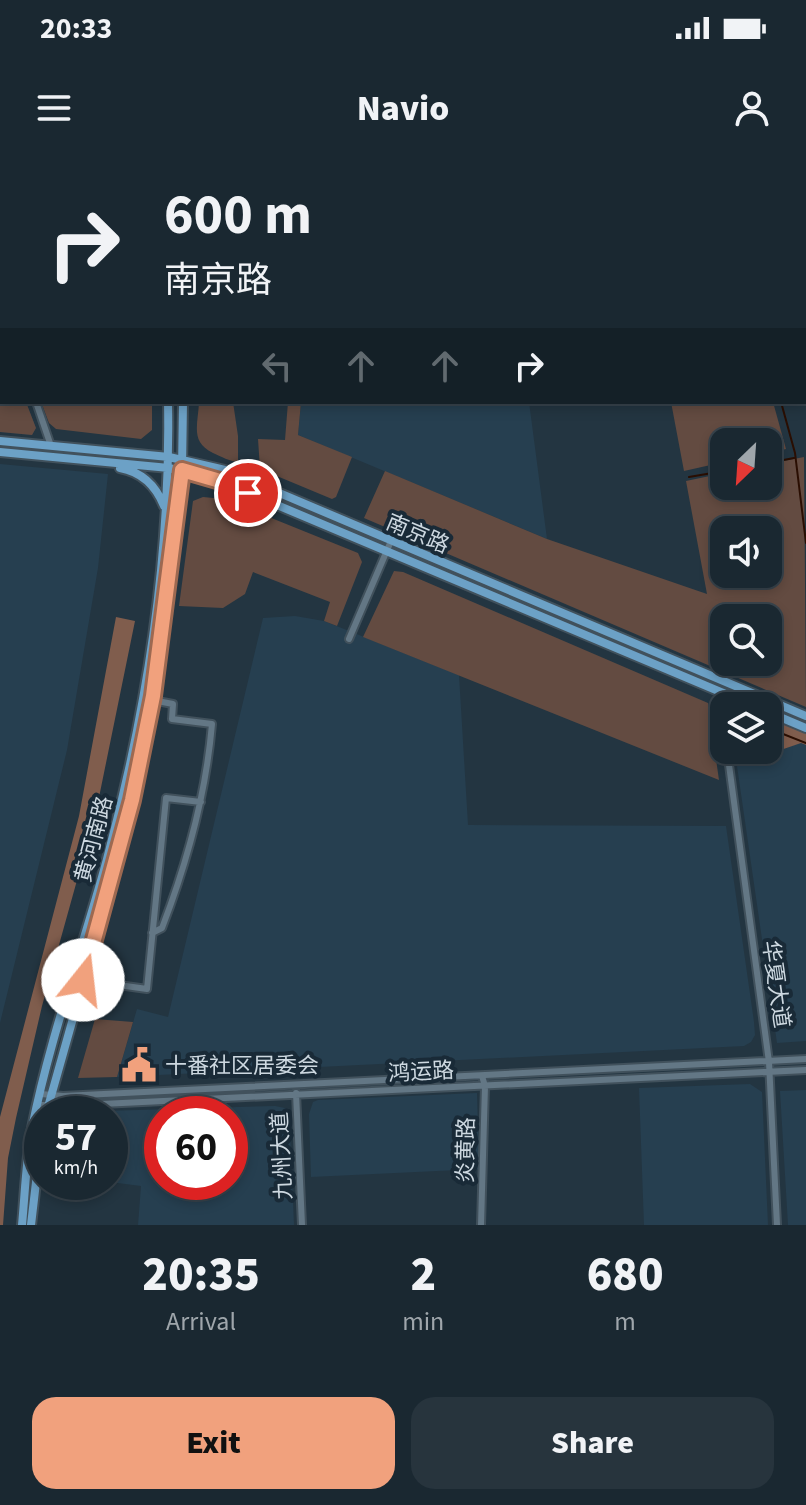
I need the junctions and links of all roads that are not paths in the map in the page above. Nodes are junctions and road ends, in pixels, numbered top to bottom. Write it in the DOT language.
graph roads {
  1 [pos="37,404"];
  2 [pos="168,404"];
  3 [pos="183,404"];
  4 [pos="0,441"];
  5 [pos="51,446"];
  6 [pos="0,452"];
  7 [pos="36,455"];
  8 [pos="169,457"];
  9 [pos="183,459"];
  10 [pos="169,468"];
  11 [pos="182,470"];
  12 [pos="166,510"];
  13 [pos="391,541"];
  14 [pos="387,551"];
  15 [pos="349,639"];
  16 [pos="721,687"];
  17 [pos="721,692"];
  18 [pos="730,692"];
  19 [pos="152,700"];
  20 [pos="806,716"];
  21 [pos="782,718"];
  22 [pos="806,728"];
  23 [pos="729,764"];
  24 [pos="201,802"];
  25 [pos="152,933"];
  26 [pos="83,980"];
  27 [pos="806,1059"];
  28 [pos="769,1062"];
  29 [pos="806,1070"];
  30 [pos="770,1072"];
  31 [pos="482,1076"];
  32 [pos="296,1085"];
  33 [pos="485,1086"];
  34 [pos="41,1094"];
  35 [pos="51,1095"];
  36 [pos="296,1095"];
  37 [pos="128,1104"];
  38 [pos="24,1198"];
  39 [pos="34,1200"];
  40 [pos="22,1225"];
  41 [pos="31,1225"];
  42 [pos="302,1225"];
  43 [pos="481,1225"];
  44 [pos="777,1225"];
  1 -- 5 [label="street"];
  2 -- 8 [label="main road, 黄河南路"];
  3 -- 9 [label="main road, 黄河南路"];
  4 -- 5 [label="main road, 南京路"];
  5 -- 8 [label="main road, 南京路"];
  6 -- 7 [label="main road, 南京路"];
  7 -- 10 [label="main road, 南京路"];
  7 -- 12 [label="main road"];
  8 -- 9 [label="main road, 南京路"];
  8 -- 10 [label="main road, 黄河南路"];
  9 -- 11 [label="main road, 黄河南路"];
  9 -- 13 [label="main road, 南京路"];
  10 -- 11 [label="main road, 南京路"];
  10 -- 12 [label="main road, 黄河南路"];
  11 -- 14 [label="main road, 南京路"];
  11 -- 19 [label="main road, 黄河南路"];
  12 -- 34 [label="main road, 黄河南路"];
  13 -- 14 [label="street"];
  13 -- 16 [label="main road, 南京路"];
  14 -- 15 [label="street"];
  14 -- 16 [label="main road, 南京路"];
  16 -- 17 [label="street"];
  16 -- 18 [label="main road, 南京路"];
  16 -- 20 [label="main road, 南京路"];
  19 -- 24 [label="street"];
  19 -- 26 [label="main road, 黄河南路"];
  21 -- 22 [label="main road"];
  23 -- 28 [label="street, 华夏大道"];
  24 -- 25 [label="street"];
  24 -- 25 [label="street"];
  25 -- 26 [label="street"];
  26 -- 35 [label="main road, 黄河南路"];
  27 -- 28 [label="street, 鸿运路"];
  28 -- 30 [label="street, 华夏大道"];
  28 -- 31 [label="street, 鸿运路"];
  29 -- 30 [label="street, 鸿运路"];
  30 -- 33 [label="street, 鸿运路"];
  30 -- 44 [label="street, 华夏大道"];
  31 -- 32 [label="street, 鸿运路"];
  31 -- 33 [label="street, 炎黄路"];
  32 -- 35 [label="street, 鸿运路"];
  32 -- 36 [label="street, 九州大道"];
  33 -- 36 [label="street, 鸿运路"];
  33 -- 43 [label="street, 炎黄路"];
  34 -- 35 [label="street, 鸿运路"];
  36 -- 37 [label="street, 鸿运路"];
  36 -- 42 [label="street, 九州大道"];
  38 -- 40 [label="main road, 黄河南路"];
  39 -- 41 [label="main road"];
}
